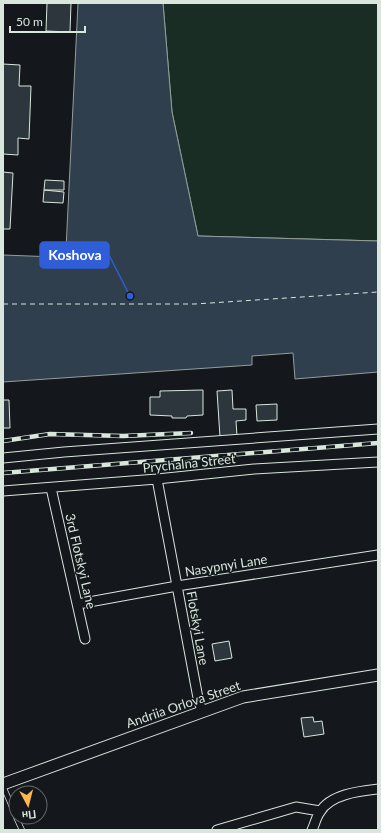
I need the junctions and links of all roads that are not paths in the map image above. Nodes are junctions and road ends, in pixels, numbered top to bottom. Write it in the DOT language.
graph roads {
  1 [pos="378,429"];
  2 [pos="3,458"];
  3 [pos="378,462"];
  4 [pos="157,480"];
  5 [pos="51,488"];
  6 [pos="3,491"];
  7 [pos="378,555"];
  8 [pos="178,586"];
  9 [pos="78,604"];
  10 [pos="85,639"];
  11 [pos="378,676"];
  12 [pos="202,711"];
  13 [pos="3,785"];
  14 [pos="378,789"];
  15 [pos="8,797"];
  16 [pos="320,811"];
  17 [pos="217,830"];
  18 [pos="312,830"];
  1 -- 2 [label="street"];
  3 -- 4 [label="street, Prychalna Street"];
  4 -- 5 [label="street, Prychalna Street"];
  4 -- 8 [label="street, Flotskyi Lane"];
  5 -- 6 [label="street, Prychalna Street"];
  5 -- 9 [label="street, 3rd Flotskyi Lane"];
  7 -- 8 [label="street, Nasypnyi Lane"];
  8 -- 9 [label="street, Nasypnyi Lane"];
  8 -- 12 [label="street, Flotskyi Lane"];
  9 -- 10 [label="street, 3rd Flotskyi Lane"];
  11 -- 12 [label="street, Andriia Orlova Street"];
  12 -- 13 [label="street, Andriia Orlova Street"];
  13 -- 15 [label="lane"];
  14 -- 16 [label="street"];
  16 -- 17 [label="street"];
  16 -- 18 [label="street"];
}
